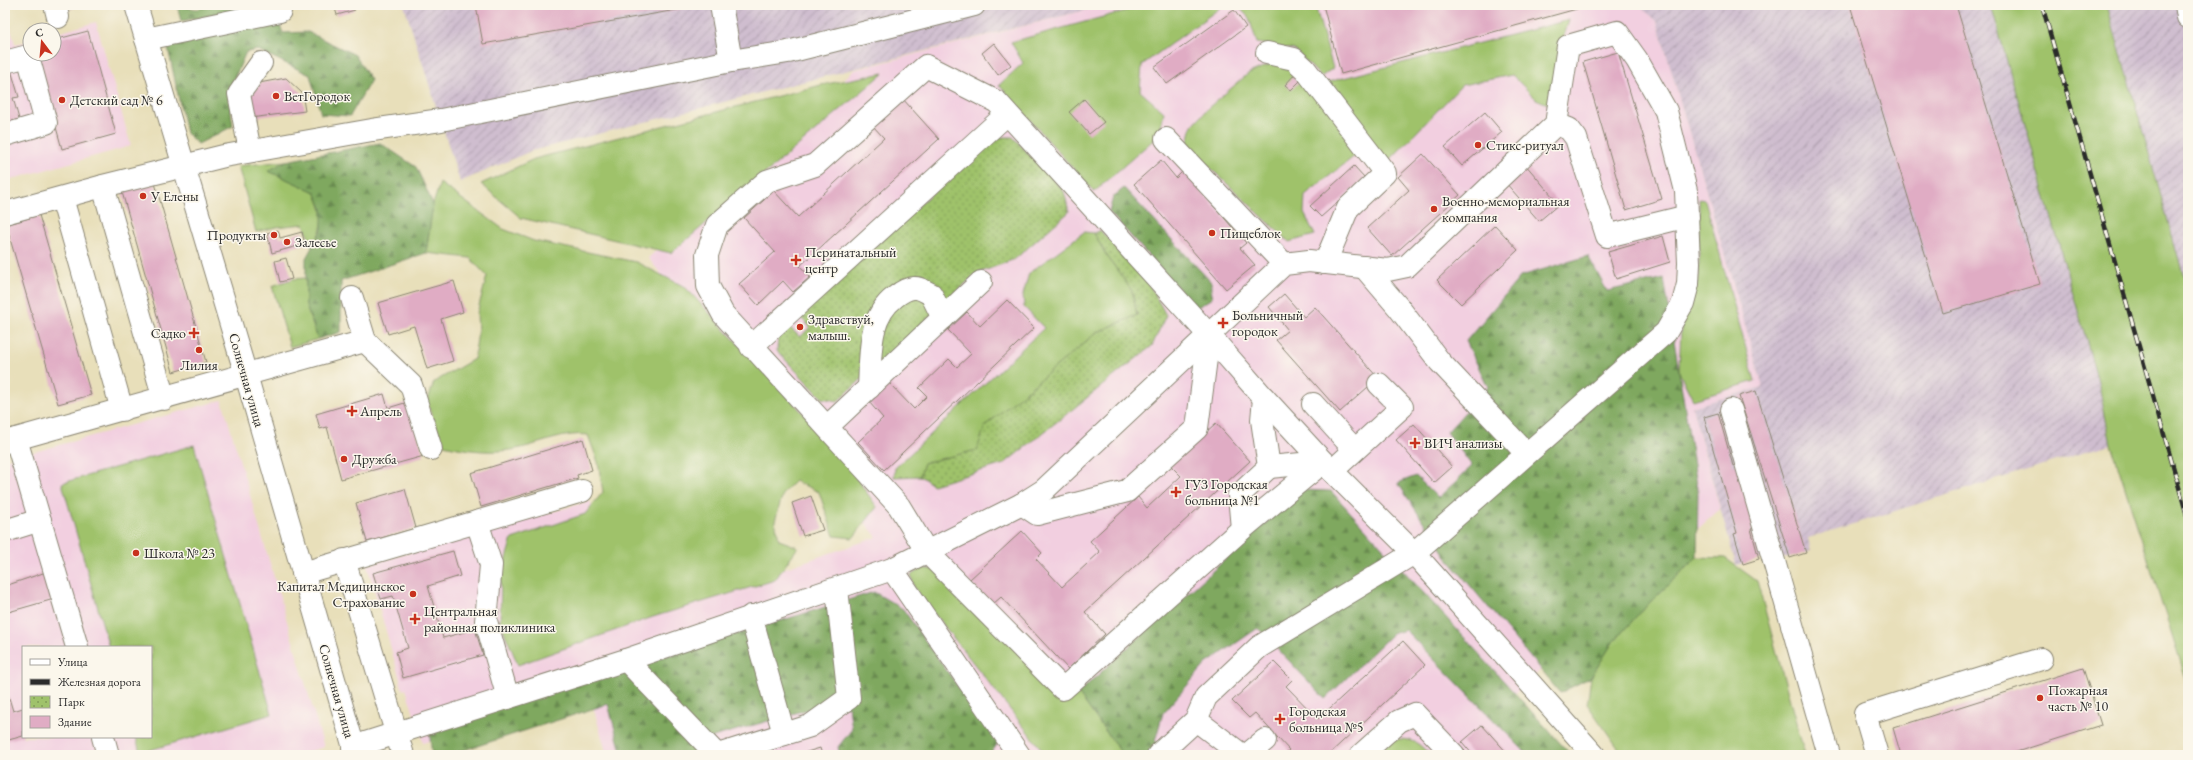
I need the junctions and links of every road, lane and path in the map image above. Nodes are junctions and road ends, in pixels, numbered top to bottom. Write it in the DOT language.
graph roads {
  1 [pos="136,5"];
  2 [pos="278,5"];
  3 [pos="721,5"];
  4 [pos="974,5"];
  5 [pos="2186,5"];
  6 [pos="2188,17"];
  7 [pos="146,39"];
  8 [pos="1267,54"];
  9 [pos="731,61"];
  10 [pos="5,62"];
  11 [pos="261,63"];
  12 [pos="1007,114"];
  13 [pos="1556,124"];
  14 [pos="5,135"];
  15 [pos="1166,139"];
  16 [pos="250,151"];
  17 [pos="183,166"];
  18 [pos="103,186"];
  19 [pos="62,198"];
  20 [pos="5,214"];
  21 [pos="1688,216"];
  22 [pos="1325,263"];
  23 [pos="1284,264"];
  24 [pos="1364,267"];
  25 [pos="981,282"];
  26 [pos="352,298"];
  27 [pos="943,318"];
  28 [pos="1209,335"];
  29 [pos="364,341"];
  30 [pos="751,347"];
  31 [pos="246,375"];
  32 [pos="1379,384"];
  33 [pos="869,388"];
  34 [pos="1264,398"];
  35 [pos="164,399"];
  36 [pos="1313,404"];
  37 [pos="122,410"];
  38 [pos="1731,410"];
  39 [pos="827,427"];
  40 [pos="11,441"];
  41 [pos="431,448"];
  42 [pos="1354,449"];
  43 [pos="1526,453"];
  44 [pos="1327,466"];
  45 [pos="1269,467"];
  46 [pos="582,491"];
  47 [pos="1022,504"];
  48 [pos="40,520"];
  49 [pos="477,522"];
  50 [pos="1242,528"];
  51 [pos="5,531"];
  52 [pos="927,552"];
  53 [pos="1414,553"];
  54 [pos="344,560"];
  55 [pos="892,569"];
  56 [pos="303,573"];
  57 [pos="837,589"];
  58 [pos="751,616"];
  59 [pos="76,646"];
  60 [pos="626,660"];
  61 [pos="2041,660"];
  62 [pos="508,698"];
  63 [pos="1196,720"];
  64 [pos="397,734"];
  65 [pos="784,734"];
  66 [pos="103,738"];
  67 [pos="1265,740"];
  68 [pos="354,751"];
  69 [pos="108,755"];
  70 [pos="403,755"];
  71 [pos="718,755"];
  72 [pos="1019,755"];
  73 [pos="1158,755"];
  74 [pos="1242,755"];
  75 [pos="1247,755"];
  76 [pos="1361,755"];
  77 [pos="1454,755"];
  78 [pos="1594,755"];
  79 [pos="1829,755"];
  80 [pos="1877,755"];
  1 -- 7 [label="street, Солнечная улица"];
  2 -- 7 [label="street"];
  3 -- 9 [label="street"];
  4 -- 9 [label="street"];
  5 -- 6 [label="street"];
  7 -- 17 [label="street, Солнечная улица"];
  8 -- 22 [label="street"];
  9 -- 16 [label="street"];
  10 -- 14 [label="street"];
  11 -- 16 [label="street"];
  12 -- 28 [label="street"];
  12 -- 30 [label="street"];
  12 -- 30 [label="street"];
  13 -- 21 [label="street"];
  13 -- 21 [label="street"];
  13 -- 24 [label="street"];
  15 -- 23 [label="street"];
  16 -- 17 [label="street"];
  17 -- 18 [label="street"];
  17 -- 31 [label="street, Солнечная улица"];
  18 -- 19 [label="street"];
  18 -- 35 [label="street"];
  19 -- 20 [label="street"];
  19 -- 37 [label="street"];
  21 -- 43 [label="street"];
  22 -- 23 [label="street"];
  22 -- 24 [label="street"];
  23 -- 28 [label="street"];
  24 -- 43 [label="street"];
  25 -- 27 [label="street"];
  26 -- 29 [label="street"];
  27 -- 33 [label="street"];
  27 -- 33 [label="street"];
  28 -- 34 [label="street"];
  28 -- 47 [label="street"];
  28 -- 47 [label="street"];
  29 -- 31 [label="street"];
  29 -- 41 [label="street"];
  30 -- 39 [label="street"];
  31 -- 35 [label="street"];
  31 -- 56 [label="street, Солнечная улица"];
  32 -- 42 [label="street"];
  33 -- 39 [label="street"];
  34 -- 44 [label="street"];
  34 -- 45 [label="street"];
  35 -- 37 [label="street"];
  36 -- 42 [label="street"];
  37 -- 40 [label="street"];
  38 -- 79 [label="street"];
  39 -- 52 [label="street"];
  40 -- 48 [label="street"];
  42 -- 44 [label="street"];
  43 -- 53 [label="street"];
  44 -- 45 [label="street"];
  44 -- 50 [label="street"];
  44 -- 53 [label="street"];
  45 -- 50 [label="street"];
  46 -- 49 [label="street"];
  47 -- 52 [label="street"];
  48 -- 51 [label="street"];
  48 -- 59 [label="street"];
  49 -- 54 [label="street"];
  49 -- 62 [label="street"];
  50 -- 52 [label="street"];
  52 -- 55 [label="street"];
  53 -- 63 [label="street"];
  53 -- 78 [label="street"];
  54 -- 56 [label="street"];
  54 -- 64 [label="street"];
  55 -- 57 [label="street"];
  55 -- 72 [label="street"];
  56 -- 68 [label="street, Солнечная улица"];
  57 -- 58 [label="street"];
  57 -- 65 [label="street"];
  58 -- 60 [label="street"];
  58 -- 65 [label="street"];
  60 -- 62 [label="street"];
  60 -- 71 [label="street"];
  61 -- 80 [label="street"];
  62 -- 64 [label="street"];
  63 -- 73 [label="street"];
  63 -- 74 [label="street"];
  64 -- 68 [label="street"];
  64 -- 70 [label="street"];
  65 -- 71 [label="street"];
  66 -- 69 [label="street"];
  67 -- 75 [label="street"];
  76 -- 77 [label="street"];
}
